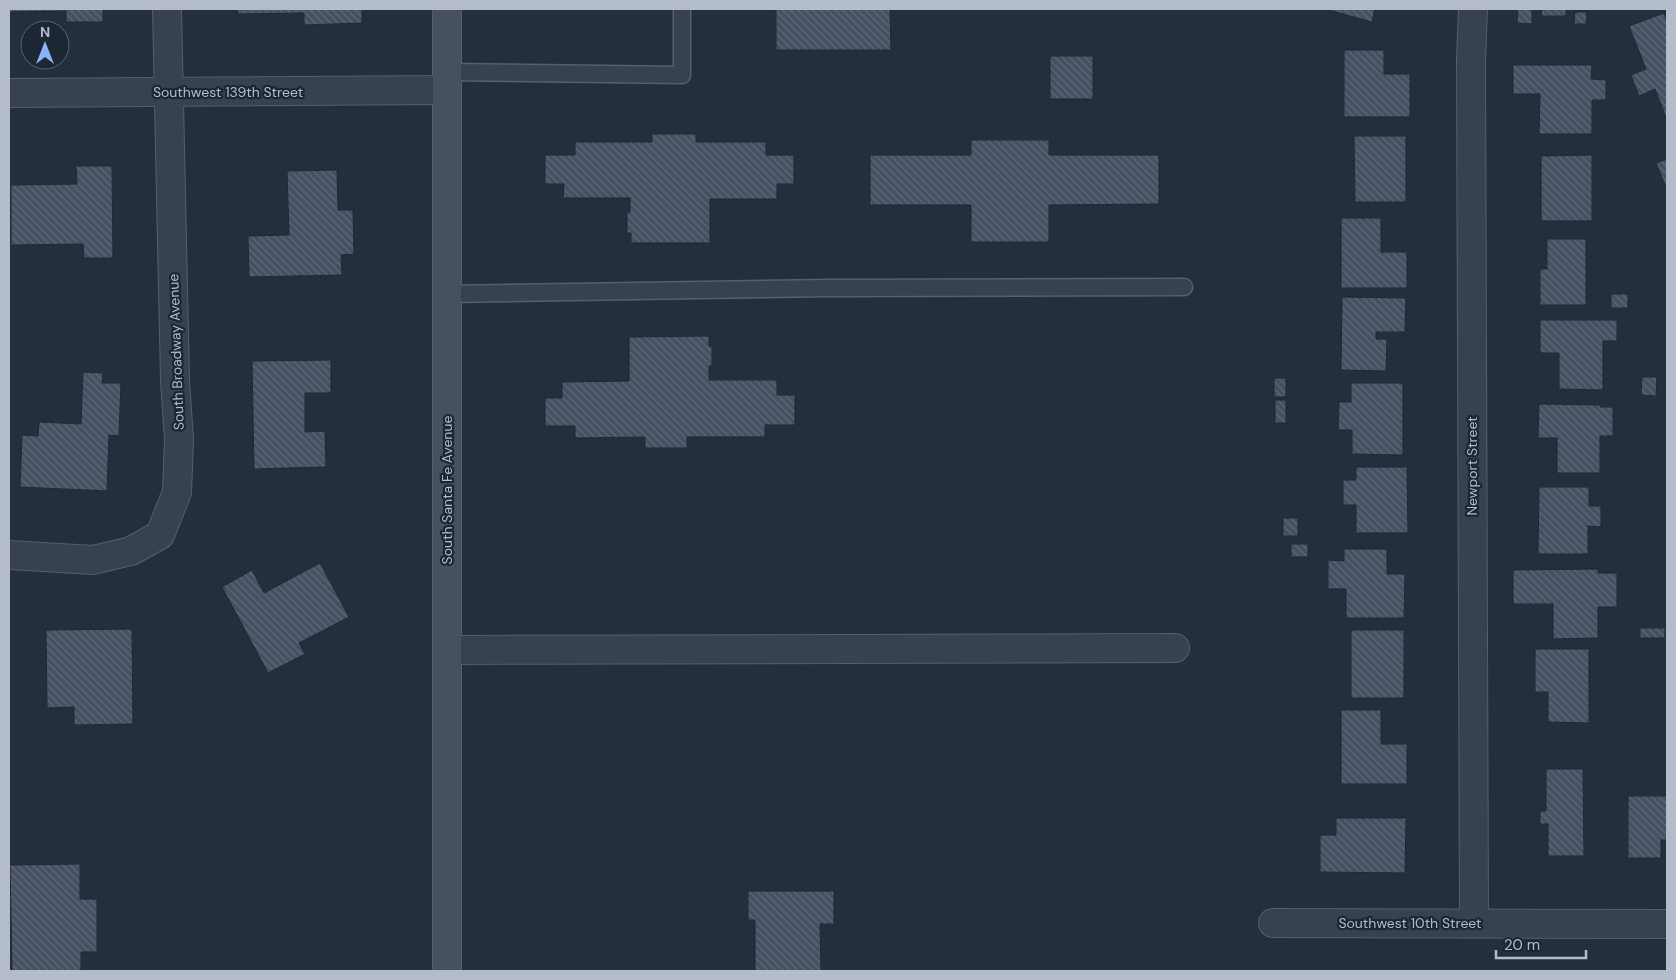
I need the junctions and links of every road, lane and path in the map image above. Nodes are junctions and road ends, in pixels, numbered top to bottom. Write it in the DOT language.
graph roads {
  1 [pos="167,9"];
  2 [pos="447,9"];
  3 [pos="682,9"];
  4 [pos="1473,9"];
  5 [pos="447,81"];
  6 [pos="170,92"];
  7 [pos="9,93"];
  8 [pos="1184,287"];
  9 [pos="447,294"];
  10 [pos="9,555"];
  11 [pos="1176,648"];
  12 [pos="447,650"];
  13 [pos="1273,923"];
  14 [pos="1474,923"];
  15 [pos="1667,924"];
  16 [pos="447,971"];
  1 -- 6 [label="street, South Broadway Avenue"];
  2 -- 5 [label="main road, South Santa Fe Avenue"];
  3 -- 5 [label="lane"];
  4 -- 14 [label="street, Newport Street"];
  5 -- 6 [label="street, Southwest 139th Street"];
  5 -- 9 [label="main road, South Santa Fe Avenue"];
  6 -- 7 [label="street, Southwest 139th Street"];
  6 -- 10 [label="street, South Broadway Avenue"];
  8 -- 9 [label="lane"];
  9 -- 12 [label="main road, South Santa Fe Avenue"];
  11 -- 12 [label="street"];
  12 -- 16 [label="main road, South Santa Fe Avenue"];
  13 -- 14 [label="street, Southwest 10th Street"];
  14 -- 15 [label="street, Southwest 10th Street"];
}
